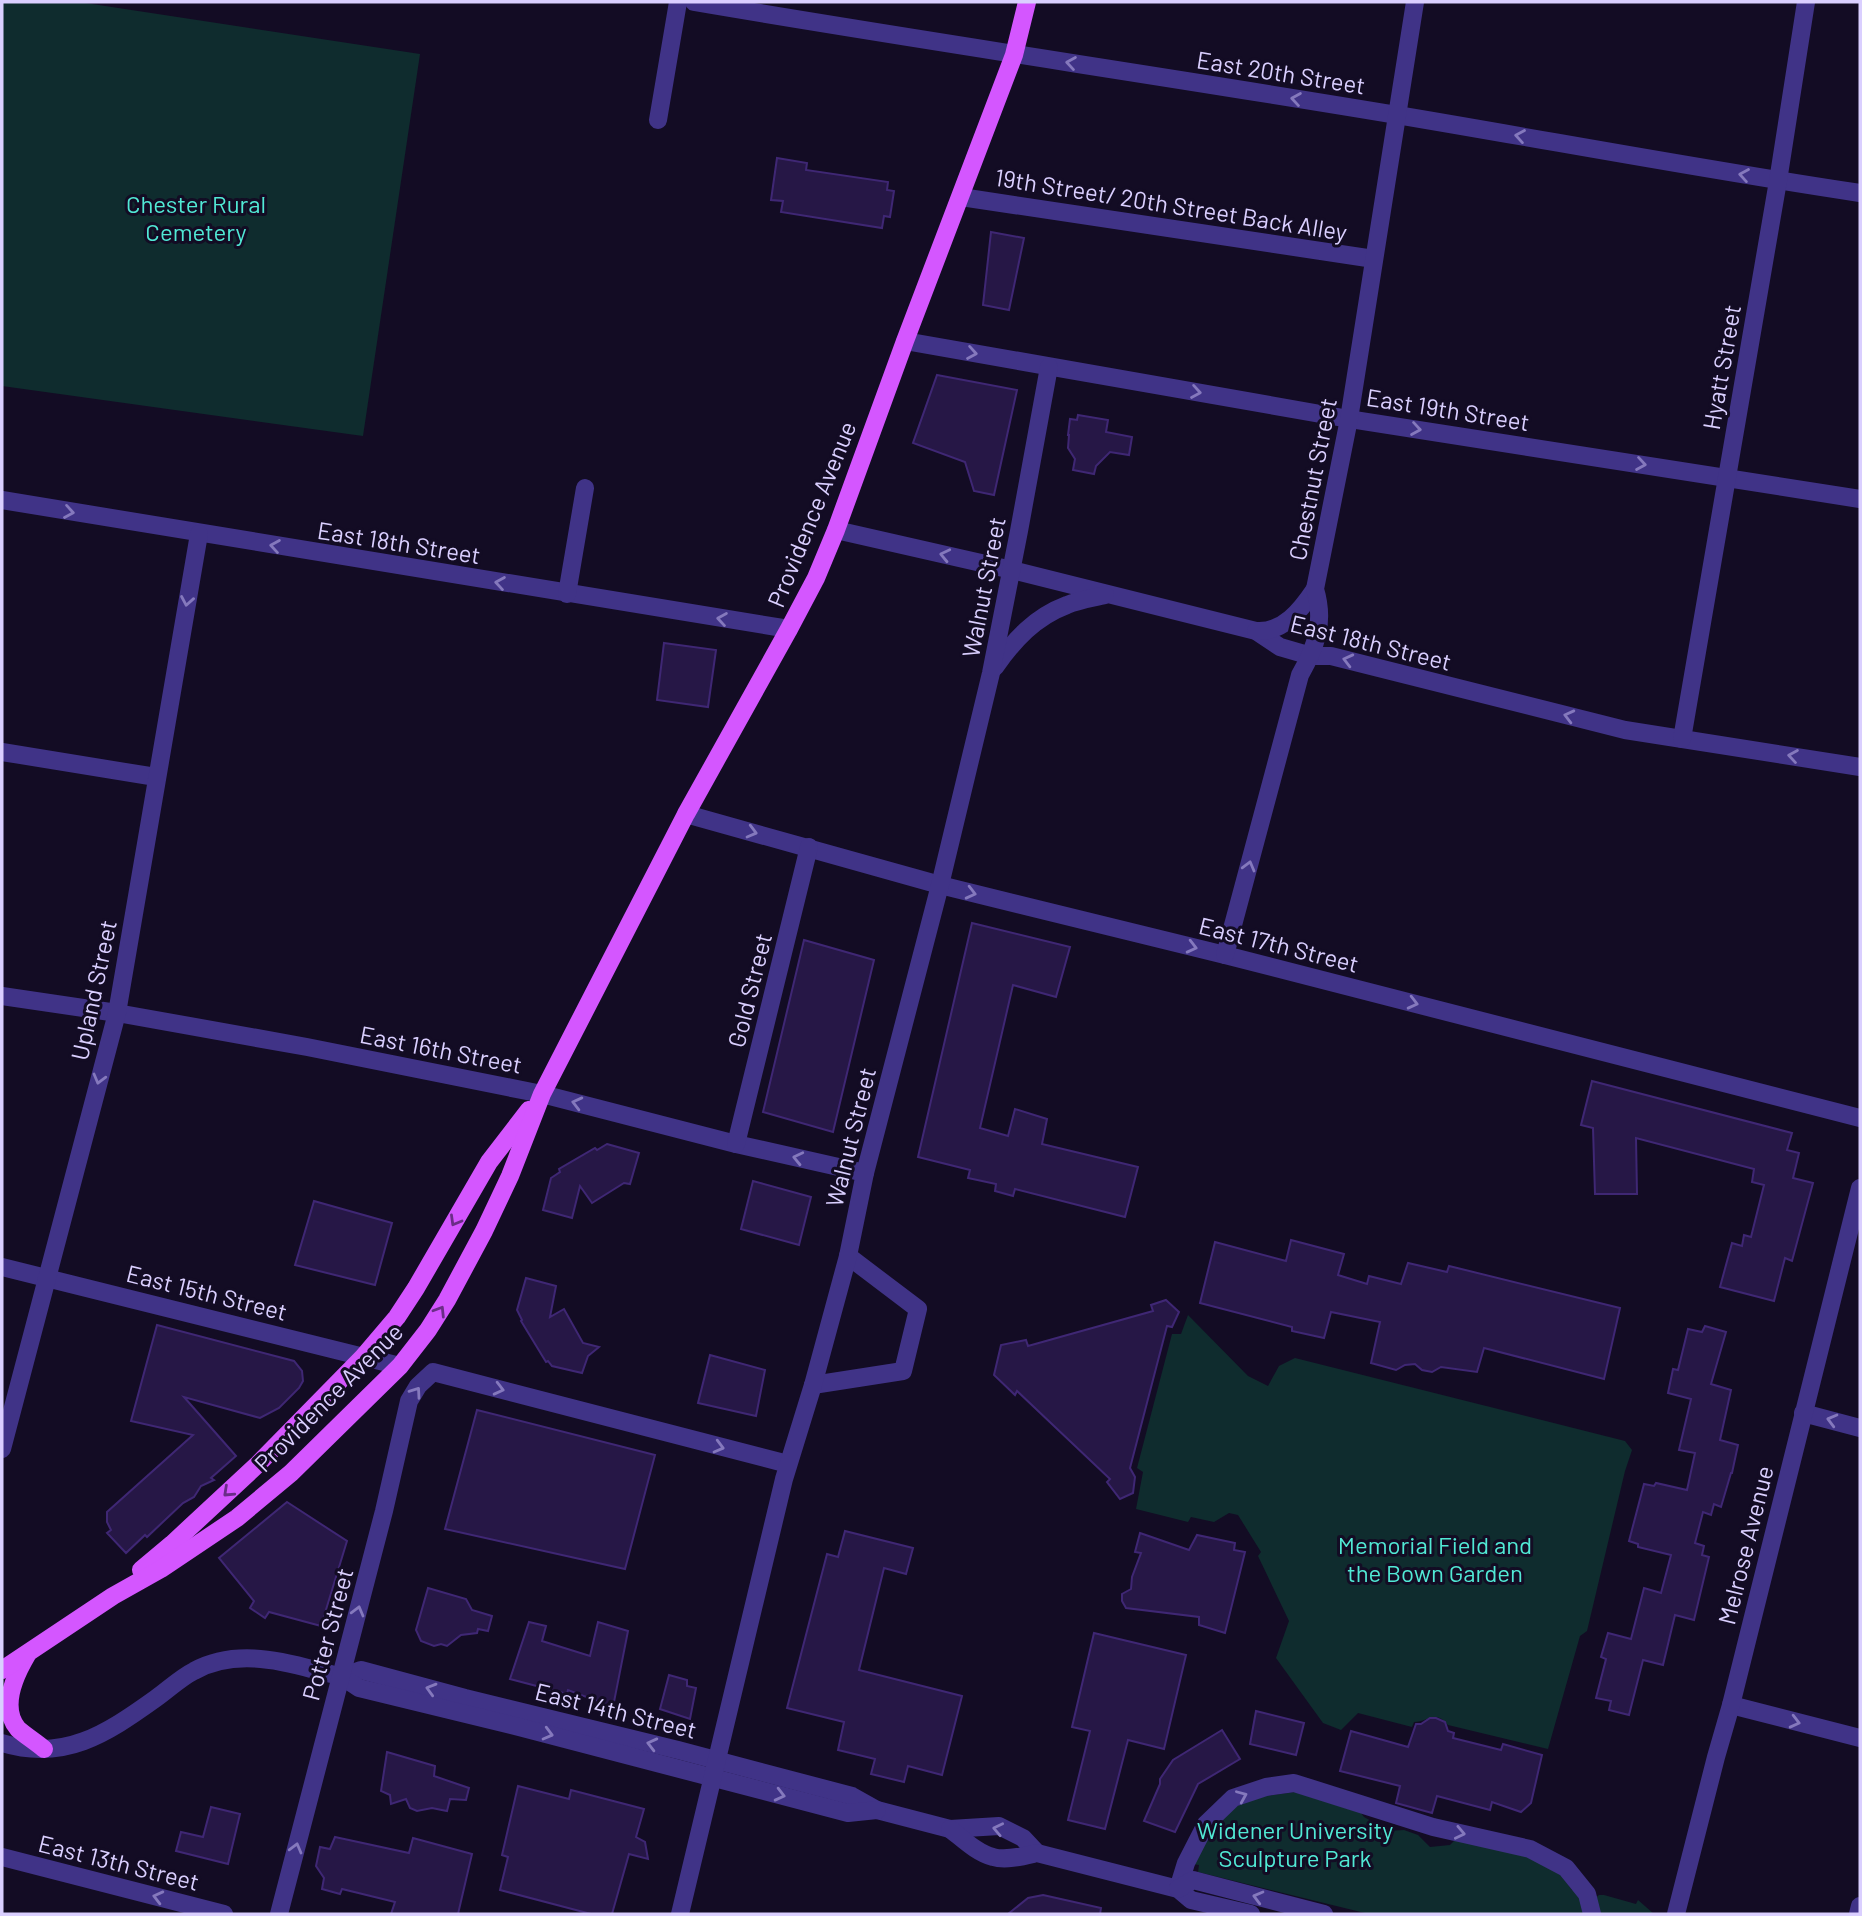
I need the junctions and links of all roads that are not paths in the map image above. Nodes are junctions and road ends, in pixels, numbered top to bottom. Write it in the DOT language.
graph roads {
  1 [pos="678,2"];
  2 [pos="694,2"];
  3 [pos="1027,2"];
  4 [pos="1415,2"];
  5 [pos="1806,2"];
  6 [pos="1014,55"];
  7 [pos="1397,115"];
  8 [pos="658,120"];
  9 [pos="1778,181"];
  10 [pos="1860,193"];
  11 [pos="961,197"];
  12 [pos="1374,259"];
  13 [pos="905,341"];
  14 [pos="1049,366"];
  15 [pos="1349,419"];
  16 [pos="1727,477"];
  17 [pos="584,488"];
  18 [pos="1860,499"];
  19 [pos="2,500"];
  20 [pos="835,530"];
  21 [pos="199,534"];
  22 [pos="1012,570"];
  23 [pos="1315,589"];
  24 [pos="567,594"];
  25 [pos="1108,594"];
  26 [pos="789,629"];
  27 [pos="1255,631"];
  28 [pos="1311,656"];
  29 [pos="991,673"];
  30 [pos="1682,739"];
  31 [pos="2,752"];
  32 [pos="1860,766"];
  33 [pos="156,778"];
  34 [pos="686,814"];
  35 [pos="809,847"];
  36 [pos="940,885"];
  37 [pos="1225,955"];
  38 [pos="2,996"];
  39 [pos="117,1013"];
  40 [pos="542,1094"];
  41 [pos="1860,1118"];
  42 [pos="736,1144"];
  43 [pos="865,1173"];
  44 [pos="1860,1188"];
  45 [pos="1853,1244"];
  46 [pos="848,1256"];
  47 [pos="2,1267"];
  48 [pos="46,1278"];
  49 [pos="363,1357"];
  50 [pos="400,1366"];
  51 [pos="813,1385"];
  52 [pos="1803,1413"];
  53 [pos="1860,1428"];
  54 [pos="2,1449"];
  55 [pos="788,1464"];
  56 [pos="113,1596"];
  57 [pos="28,1652"];
  58 [pos="2,1670"];
  59 [pos="341,1677"];
  60 [pos="1731,1705"];
  61 [pos="1860,1738"];
  62 [pos="2,1743"];
  63 [pos="44,1749"];
  64 [pos="716,1770"];
  65 [pos="950,1829"];
  66 [pos="1037,1853"];
  67 [pos="2,1857"];
  68 [pos="1178,1889"];
  69 [pos="1860,1906"];
  70 [pos="224,1914"];
  71 [pos="278,1914"];
  72 [pos="680,1914"];
  73 [pos="1251,1914"];
  74 [pos="1324,1914"];
  75 [pos="1592,1914"];
  76 [pos="1676,1914"];
  77 [pos="1858,1914"];
  1 -- 8 [label="street"];
  2 -- 6 [label="street, East 20th Street"];
  3 -- 6 [label="main road, Providence Avenue"];
  4 -- 7 [label="street, Chestnut Street"];
  5 -- 9 [label="street, Hyatt Street"];
  7 -- 6 [label="street, East 20th Street, one-way"];
  6 -- 11 [label="main road, Providence Avenue"];
  9 -- 7 [label="street, East 20th Street, one-way"];
  7 -- 12 [label="street, Chestnut Street"];
  9 -- 10 [label="street, East 20th Street"];
  9 -- 16 [label="street, Hyatt Street"];
  11 -- 12 [label="street, 19th Street/ 20th Street Back Alley"];
  11 -- 13 [label="main road, Providence Avenue"];
  12 -- 15 [label="street, Chestnut Street"];
  13 -- 14 [label="street, East 19th Street, one-way"];
  13 -- 20 [label="main road, Providence Avenue"];
  14 -- 15 [label="street, East 19th Street, one-way"];
  14 -- 22 [label="street, Walnut Street"];
  15 -- 16 [label="street, East 19th Street, one-way"];
  15 -- 23 [label="street, Chestnut Street"];
  16 -- 18 [label="street, East 19th Street"];
  16 -- 30 [label="street, Hyatt Street"];
  17 -- 24 [label="street"];
  19 -- 21 [label="street, East 18th Street, one-way"];
  22 -- 20 [label="street, East 18th Street, one-way"];
  20 -- 26 [label="main road, Providence Avenue"];
  24 -- 21 [label="street, East 18th Street, one-way"];
  21 -- 33 [label="street, Upland Street, one-way"];
  22 -- 25 [label="street, East 18th Street"];
  22 -- 29 [label="street, Walnut Street"];
  23 -- 27 [label="street"];
  23 -- 28 [label="street, Chestnut Street"];
  26 -- 24 [label="street, East 18th Street, one-way"];
  25 -- 27 [label="street, East 18th Street"];
  25 -- 29 [label="street"];
  26 -- 34 [label="main road, Providence Avenue"];
  27 -- 28 [label="street, East 18th Street"];
  30 -- 28 [label="street, East 18th Street, one-way"];
  37 -- 28 [label="street, Chestnut Street, one-way"];
  29 -- 36 [label="street, Walnut Street"];
  32 -- 30 [label="street, East 18th Street, one-way"];
  31 -- 33 [label="street"];
  33 -- 39 [label="street, Upland Street"];
  34 -- 35 [label="street, East 17th Street, one-way"];
  34 -- 40 [label="main road, Providence Avenue"];
  35 -- 36 [label="street, East 17th Street"];
  35 -- 42 [label="street, Gold Street"];
  36 -- 37 [label="street, East 17th Street, one-way"];
  36 -- 43 [label="street, Walnut Street"];
  37 -- 41 [label="street, East 17th Street, one-way"];
  38 -- 39 [label="street, East 16th Street"];
  39 -- 40 [label="street, East 16th Street"];
  39 -- 48 [label="street, Upland Street, one-way"];
  42 -- 40 [label="street, East 16th Street, one-way"];
  40 -- 49 [label="main road, Providence Avenue, one-way"];
  50 -- 40 [label="main road, Providence Avenue, one-way"];
  43 -- 42 [label="street, East 16th Street, one-way"];
  43 -- 46 [label="street, Walnut Street"];
  44 -- 45 [label="street, Melrose Avenue"];
  45 -- 52 [label="street, Melrose Avenue"];
  46 -- 51 [label="street, Walnut Street"];
  46 -- 51 [label="street"];
  47 -- 48 [label="street, East 15th Street"];
  48 -- 49 [label="street, East 15th Street"];
  48 -- 54 [label="street, Upland Street"];
  49 -- 50 [label="street, East 15th Street"];
  49 -- 56 [label="main road, Providence Avenue, one-way"];
  50 -- 56 [label="main road, Providence Avenue"];
  51 -- 55 [label="street, Walnut Street"];
  53 -- 52 [label="street, one-way"];
  52 -- 60 [label="street, Melrose Avenue"];
  59 -- 55 [label="street, Potter Street, one-way"];
  55 -- 64 [label="street, Walnut Street"];
  56 -- 57 [label="main road, Providence Avenue"];
  57 -- 58 [label="main road, Providence Avenue"];
  57 -- 63 [label="main road"];
  59 -- 63 [label="street, East 14th Street"];
  59 -- 64 [label="street, East 14th Street"];
  71 -- 59 [label="street, Potter Street, one-way"];
  60 -- 61 [label="street, one-way"];
  60 -- 76 [label="street, Melrose Avenue"];
  62 -- 63 [label="street, East 14th Street"];
  64 -- 65 [label="street, East 14th Street"];
  64 -- 72 [label="street, Walnut Street"];
  65 -- 66 [label="street, East 14th Street"];
  66 -- 65 [label="street, East 14th Street, one-way"];
  66 -- 68 [label="street, East 14th Street"];
  70 -- 67 [label="street, East 13th Street, one-way"];
  68 -- 73 [label="street, East 14th Street"];
  74 -- 68 [label="street, East 14th Street, one-way"];
  68 -- 75 [label="street, one-way"];
  69 -- 77 [label="street"];
}
